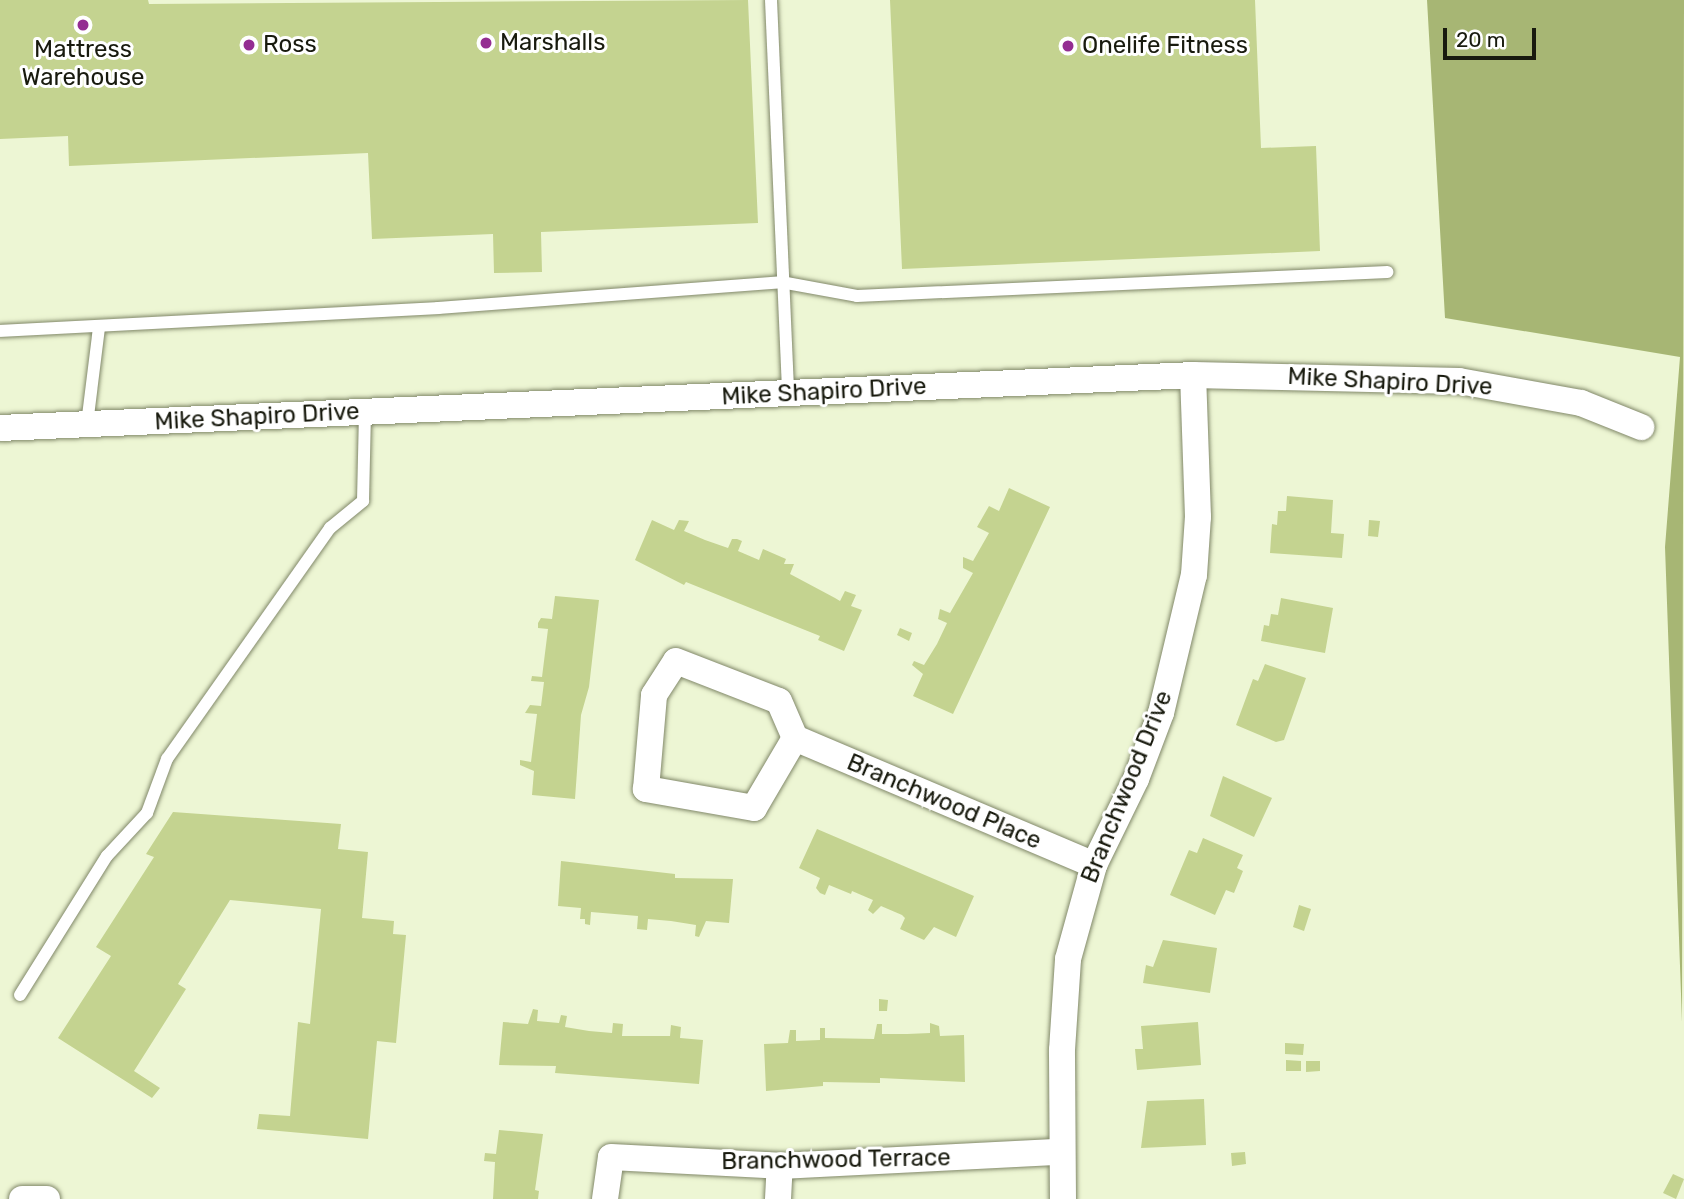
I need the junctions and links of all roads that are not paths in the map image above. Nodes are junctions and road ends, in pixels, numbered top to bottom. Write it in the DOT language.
graph roads {
  1 [pos="771,0"];
  2 [pos="1387,272"];
  3 [pos="781,282"];
  4 [pos="99,327"];
  5 [pos="0,331"];
  6 [pos="1193,375"];
  7 [pos="788,393"];
  8 [pos="365,412"];
  9 [pos="86,424"];
  10 [pos="1642,427"];
  11 [pos="0,428"];
  12 [pos="794,738"];
  13 [pos="1094,865"];
  14 [pos="20,995"];
  15 [pos="1060,1152"];
  16 [pos="780,1166"];
  17 [pos="22,1199"];
  18 [pos="47,1199"];
  19 [pos="605,1199"];
  20 [pos="778,1199"];
  21 [pos="1063,1199"];
  1 -- 3 [label="lane"];
  2 -- 3 [label="lane"];
  3 -- 4 [label="lane"];
  3 -- 7 [label="lane"];
  4 -- 5 [label="lane"];
  4 -- 9 [label="lane"];
  6 -- 7 [label="street, Mike Shapiro Drive"];
  6 -- 10 [label="street, Mike Shapiro Drive"];
  6 -- 13 [label="street, Branchwood Drive"];
  7 -- 8 [label="street, Mike Shapiro Drive"];
  8 -- 9 [label="street, Mike Shapiro Drive"];
  8 -- 14 [label="lane"];
  9 -- 11 [label="street, Mike Shapiro Drive"];
  12 -- 12 [label="street"];
  12 -- 13 [label="street, Branchwood Place"];
  13 -- 15 [label="street, Branchwood Drive"];
  15 -- 16 [label="street, Branchwood Terrace"];
  15 -- 21 [label="street, Branchwood Drive"];
  16 -- 19 [label="street, Branchwood Terrace"];
  16 -- 20 [label="street"];
  17 -- 18 [label="street"];
}
